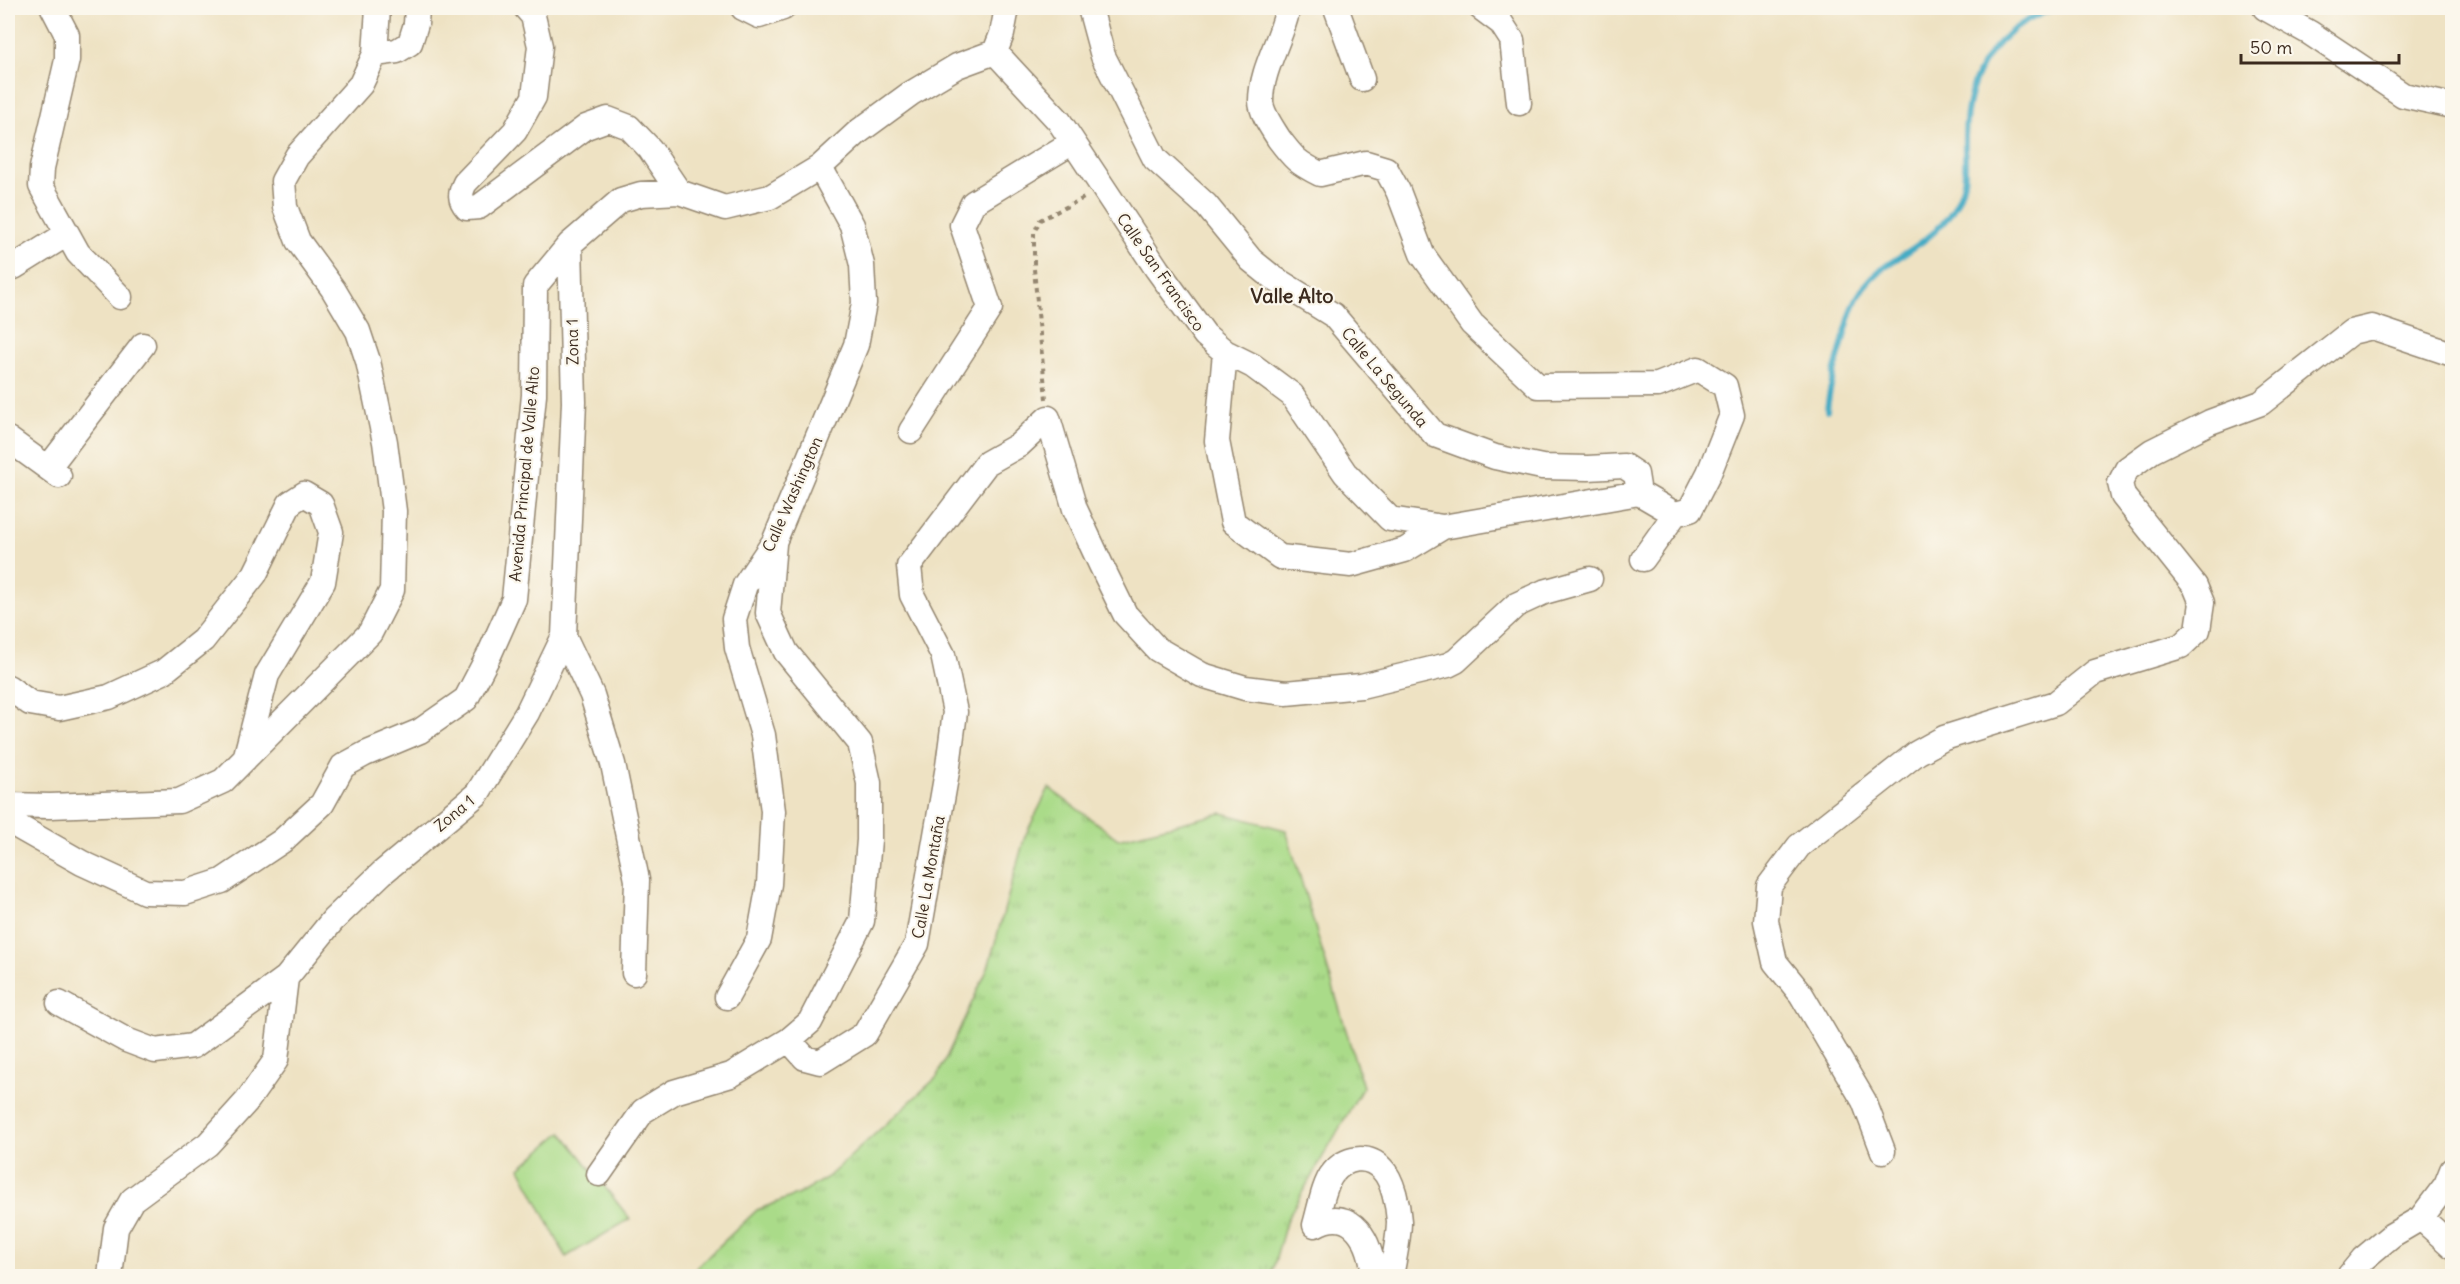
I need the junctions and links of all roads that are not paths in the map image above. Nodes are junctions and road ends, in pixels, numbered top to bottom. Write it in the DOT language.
graph roads {
  1 [pos="53,8"];
  2 [pos="378,8"];
  3 [pos="417,8"];
  4 [pos="526,8"];
  5 [pos="743,8"];
  6 [pos="783,8"];
  7 [pos="1007,8"];
  8 [pos="1090,8"];
  9 [pos="1288,8"];
  10 [pos="1336,8"];
  11 [pos="1482,8"];
  12 [pos="2265,8"];
  13 [pos="995,52"];
  14 [pos="375,54"];
  15 [pos="1362,79"];
  16 [pos="1519,103"];
  17 [pos="2452,106"];
  18 [pos="1073,142"];
  19 [pos="819,167"];
  20 [pos="679,192"];
  21 [pos="67,234"];
  22 [pos="570,244"];
  23 [pos="8,266"];
  24 [pos="120,297"];
  25 [pos="144,345"];
  26 [pos="1225,352"];
  27 [pos="2452,354"];
  28 [pos="911,431"];
  29 [pos="8,439"];
  30 [pos="1639,493"];
  31 [pos="1675,514"];
  32 [pos="1443,527"];
  33 [pos="774,542"];
  34 [pos="1643,559"];
  35 [pos="1590,579"];
  36 [pos="564,636"];
  37 [pos="8,687"];
  38 [pos="244,760"];
  39 [pos="8,805"];
  40 [pos="8,821"];
  41 [pos="634,973"];
  42 [pos="286,978"];
  43 [pos="727,997"];
  44 [pos="59,1003"];
  45 [pos="789,1040"];
  46 [pos="1883,1150"];
  47 [pos="2452,1170"];
  48 [pos="599,1174"];
  49 [pos="2421,1218"];
  50 [pos="2452,1246"];
  51 [pos="110,1276"];
  52 [pos="1374,1276"];
  53 [pos="1391,1276"];
  54 [pos="2349,1276"];
  1 -- 21 [label="street"];
  2 -- 14 [label="street"];
  3 -- 14 [label="street"];
  4 -- 20 [label="street"];
  5 -- 6 [label="street"];
  7 -- 13 [label="street"];
  8 -- 30 [label="street, Calle La Segunda"];
  9 -- 31 [label="street"];
  10 -- 15 [label="street"];
  11 -- 16 [label="street"];
  12 -- 17 [label="street"];
  13 -- 18 [label="street, Calle San Francisco"];
  13 -- 19 [label="street, Avenida Principal de Valle Alto"];
  14 -- 38 [label="street"];
  18 -- 26 [label="street, Calle San Francisco"];
  18 -- 28 [label="street"];
  19 -- 20 [label="street, Avenida Principal de Valle Alto"];
  19 -- 33 [label="street, Calle Washington"];
  20 -- 22 [label="street, Avenida Principal de Valle Alto"];
  21 -- 23 [label="street"];
  21 -- 24 [label="street"];
  22 -- 36 [label="street, Zona 1"];
  22 -- 40 [label="street, Avenida Principal de Valle Alto"];
  25 -- 29 [label="street"];
  26 -- 32 [label="street, Calle San Francisco"];
  26 -- 32 [label="street"];
  27 -- 46 [label="street"];
  30 -- 31 [label="street"];
  30 -- 32 [label="street, Calle San Francisco"];
  31 -- 34 [label="street"];
  33 -- 43 [label="street, Calle Washington"];
  33 -- 45 [label="street"];
  35 -- 45 [label="street, Calle La Montaña"];
  36 -- 41 [label="street"];
  36 -- 42 [label="street, Zona 1"];
  37 -- 38 [label="street"];
  38 -- 39 [label="street"];
  42 -- 44 [label="street, Zona 1"];
  42 -- 51 [label="street"];
  45 -- 48 [label="street"];
  47 -- 49 [label="street"];
  49 -- 50 [label="street"];
  49 -- 54 [label="street"];
  52 -- 53 [label="street"];
}
